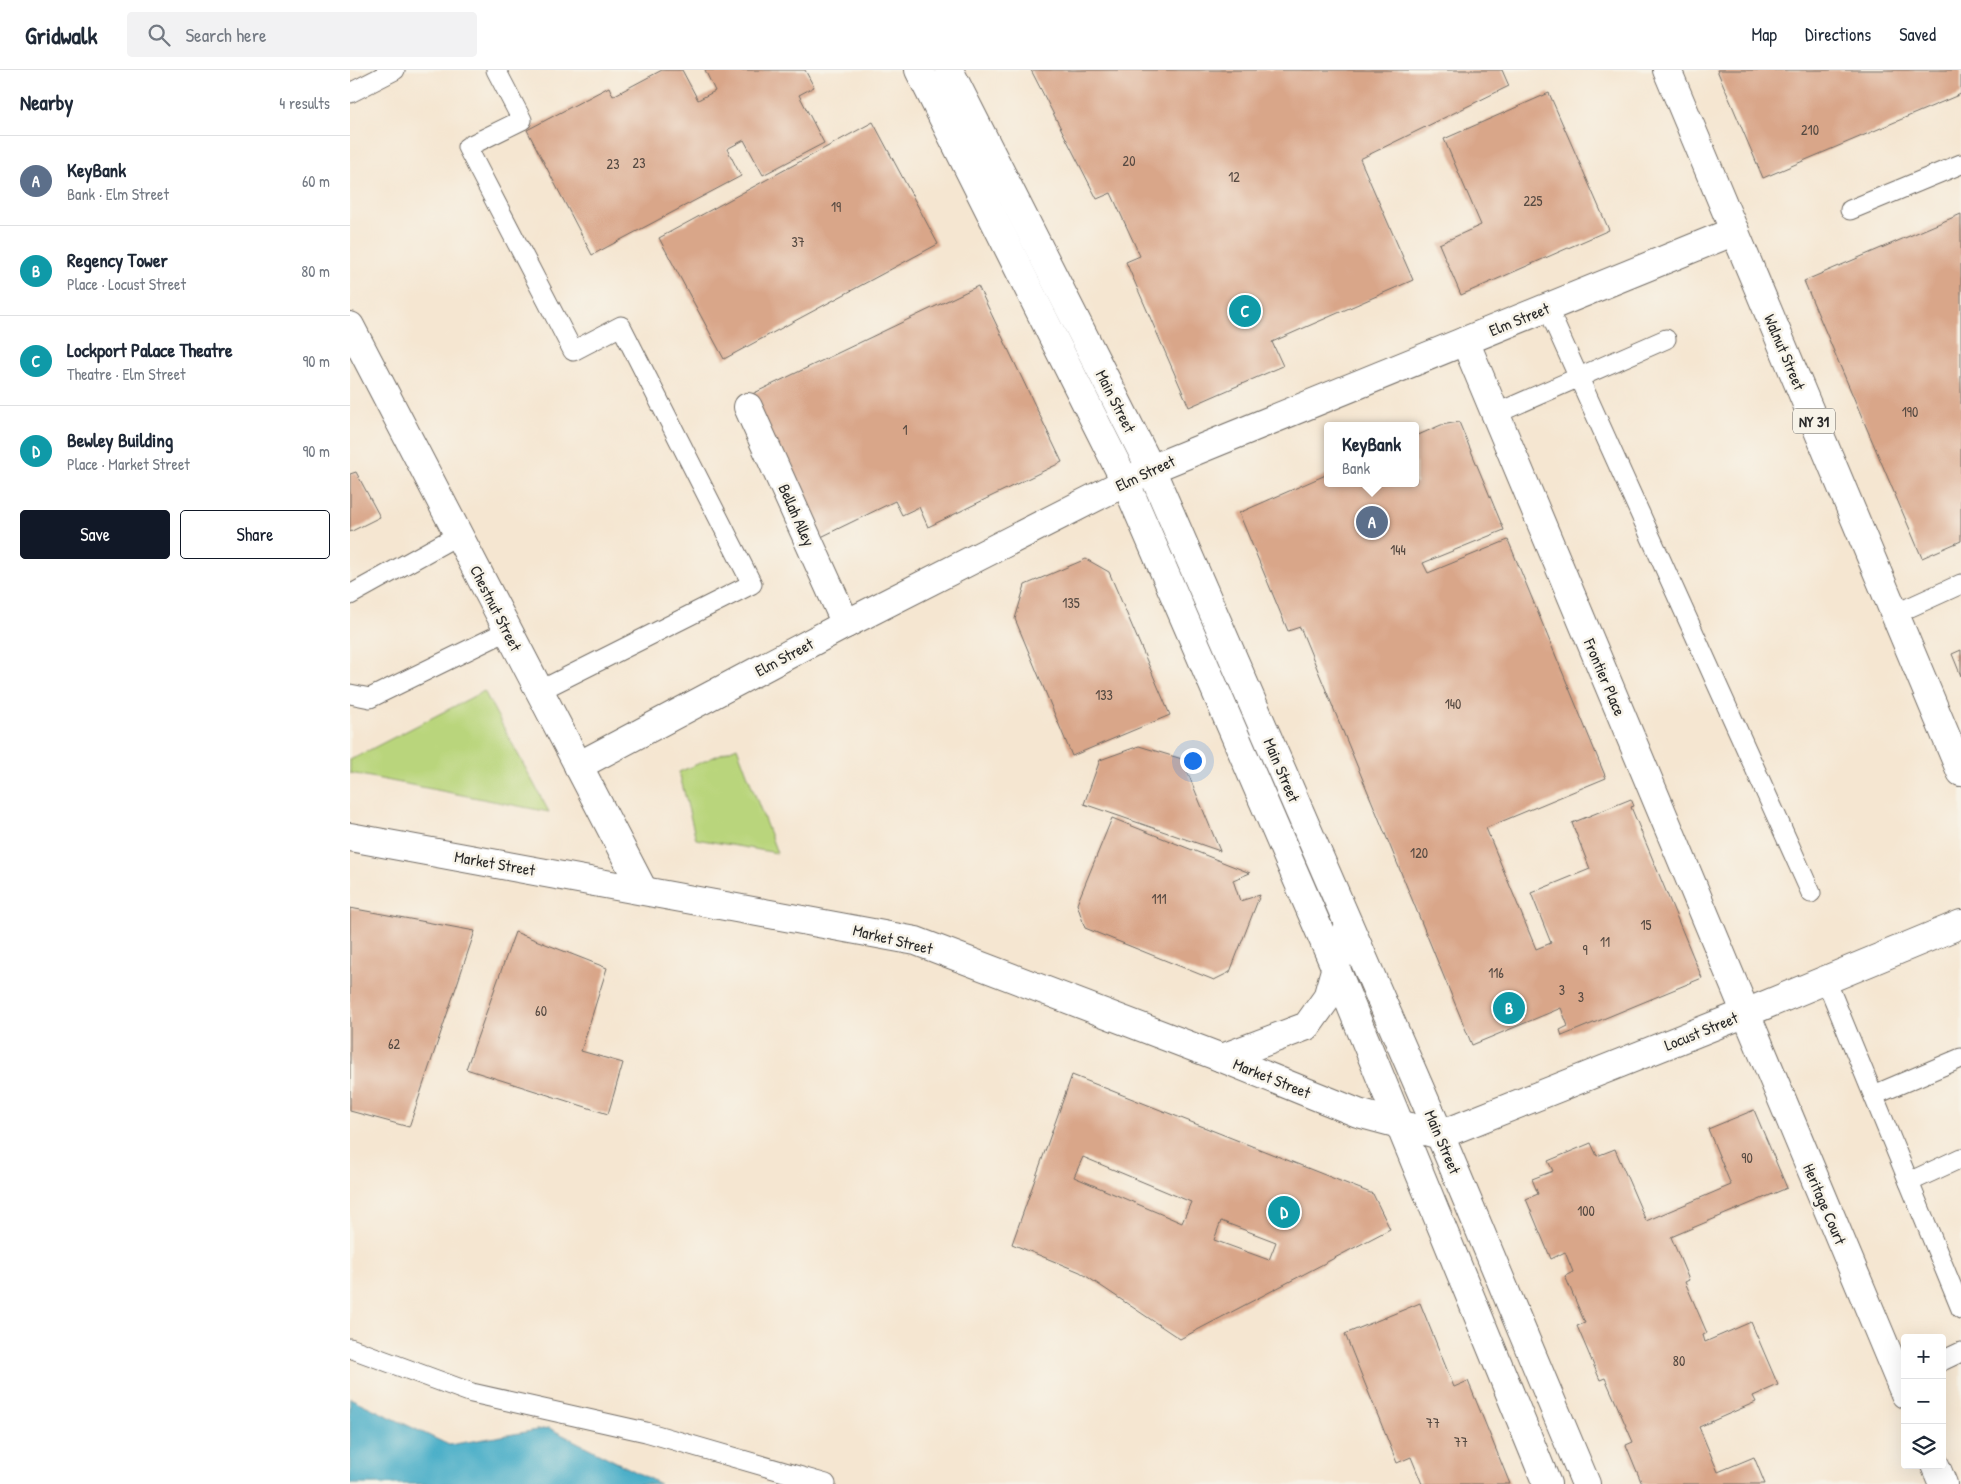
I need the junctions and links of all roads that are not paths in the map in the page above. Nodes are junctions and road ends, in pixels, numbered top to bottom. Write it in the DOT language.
graph roads {
  1 [pos="395,70"];
  2 [pos="496,70"];
  3 [pos="918,70"];
  4 [pos="949,70"];
  5 [pos="1667,70"];
  6 [pos="350,93"];
  7 [pos="1961,164"];
  8 [pos="1850,210"];
  9 [pos="1735,231"];
  10 [pos="1547,307"];
  11 [pos="350,326"];
  12 [pos="1666,339"];
  13 [pos="1465,342"];
  14 [pos="1579,378"];
  15 [pos="748,408"];
  16 [pos="1495,414"];
  17 [pos="1151,469"];
  18 [pos="1125,481"];
  19 [pos="458,535"];
  20 [pos="1961,584"];
  21 [pos="350,595"];
  22 [pos="1895,614"];
  23 [pos="846,624"];
  24 [pos="508,630"];
  25 [pos="539,691"];
  26 [pos="350,694"];
  27 [pos="578,766"];
  28 [pos="1961,772"];
  29 [pos="350,836"];
  30 [pos="643,890"];
  31 [pos="1811,893"];
  32 [pos="1348,924"];
  33 [pos="1961,924"];
  34 [pos="1336,969"];
  35 [pos="1826,980"];
  36 [pos="1746,1013"];
  37 [pos="1222,1058"];
  38 [pos="1961,1058"];
  39 [pos="1874,1096"];
  40 [pos="1400,1124"];
  41 [pos="1440,1135"];
  42 [pos="1961,1158"];
  43 [pos="1909,1182"];
  44 [pos="1961,1309"];
  45 [pos="350,1348"];
  46 [pos="1961,1352"];
  47 [pos="1946,1359"];
  48 [pos="1901,1380"];
  49 [pos="1936,1469"];
  50 [pos="826,1484"];
  51 [pos="1547,1484"];
  52 [pos="1586,1484"];
  53 [pos="1942,1484"];
  1 -- 6 [label="lane"];
  2 -- 25 [label="lane"];
  3 -- 18 [label="main road, Main Street"];
  4 -- 17 [label="main road, Main Street"];
  5 -- 9 [label="main road, Walnut Street / NY 31"];
  7 -- 8 [label="lane"];
  9 -- 10 [label="main road, Elm Street"];
  9 -- 22 [label="main road, Walnut Street / NY 31"];
  10 -- 13 [label="main road, Elm Street"];
  10 -- 14 [label="lane"];
  11 -- 19 [label="main road, Chestnut Street"];
  12 -- 14 [label="lane"];
  13 -- 16 [label="main road, Frontier Place"];
  13 -- 17 [label="main road, Elm Street"];
  14 -- 16 [label="lane"];
  14 -- 31 [label="lane"];
  15 -- 23 [label="main road, Bellah Alley"];
  16 -- 36 [label="main road, Frontier Place"];
  17 -- 18 [label="main road, Elm Street"];
  17 -- 32 [label="main road, Main Street"];
  18 -- 23 [label="main road, Elm Street"];
  18 -- 34 [label="main road, Main Street"];
  19 -- 21 [label="lane"];
  19 -- 24 [label="main road, Chestnut Street"];
  20 -- 22 [label="lane"];
  22 -- 28 [label="main road, Walnut Street / NY 31"];
  23 -- 27 [label="main road, Elm Street"];
  24 -- 25 [label="main road, Chestnut Street"];
  24 -- 26 [label="lane"];
  25 -- 27 [label="main road, Chestnut Street"];
  27 -- 30 [label="main road, Chestnut Street"];
  29 -- 30 [label="main road, Market Street"];
  30 -- 37 [label="main road, Market Street"];
  32 -- 34 [label="main road"];
  32 -- 41 [label="main road, Main Street"];
  33 -- 35 [label="main road, Locust Street"];
  34 -- 37 [label="main road"];
  34 -- 40 [label="main road, Main Street"];
  35 -- 36 [label="main road, Locust Street"];
  35 -- 39 [label="lane"];
  36 -- 41 [label="main road, Locust Street"];
  36 -- 48 [label="main road, Heritage Court"];
  37 -- 40 [label="main road, Market Street"];
  38 -- 39 [label="lane"];
  39 -- 43 [label="lane"];
  40 -- 41 [label="main road, Market Street"];
  40 -- 51 [label="main road, Main Street"];
  41 -- 52 [label="main road, Main Street"];
  42 -- 43 [label="lane"];
  43 -- 44 [label="lane"];
  45 -- 50 [label="lane"];
  46 -- 47 [label="lane"];
  49 -- 53 [label="main road"];
}
